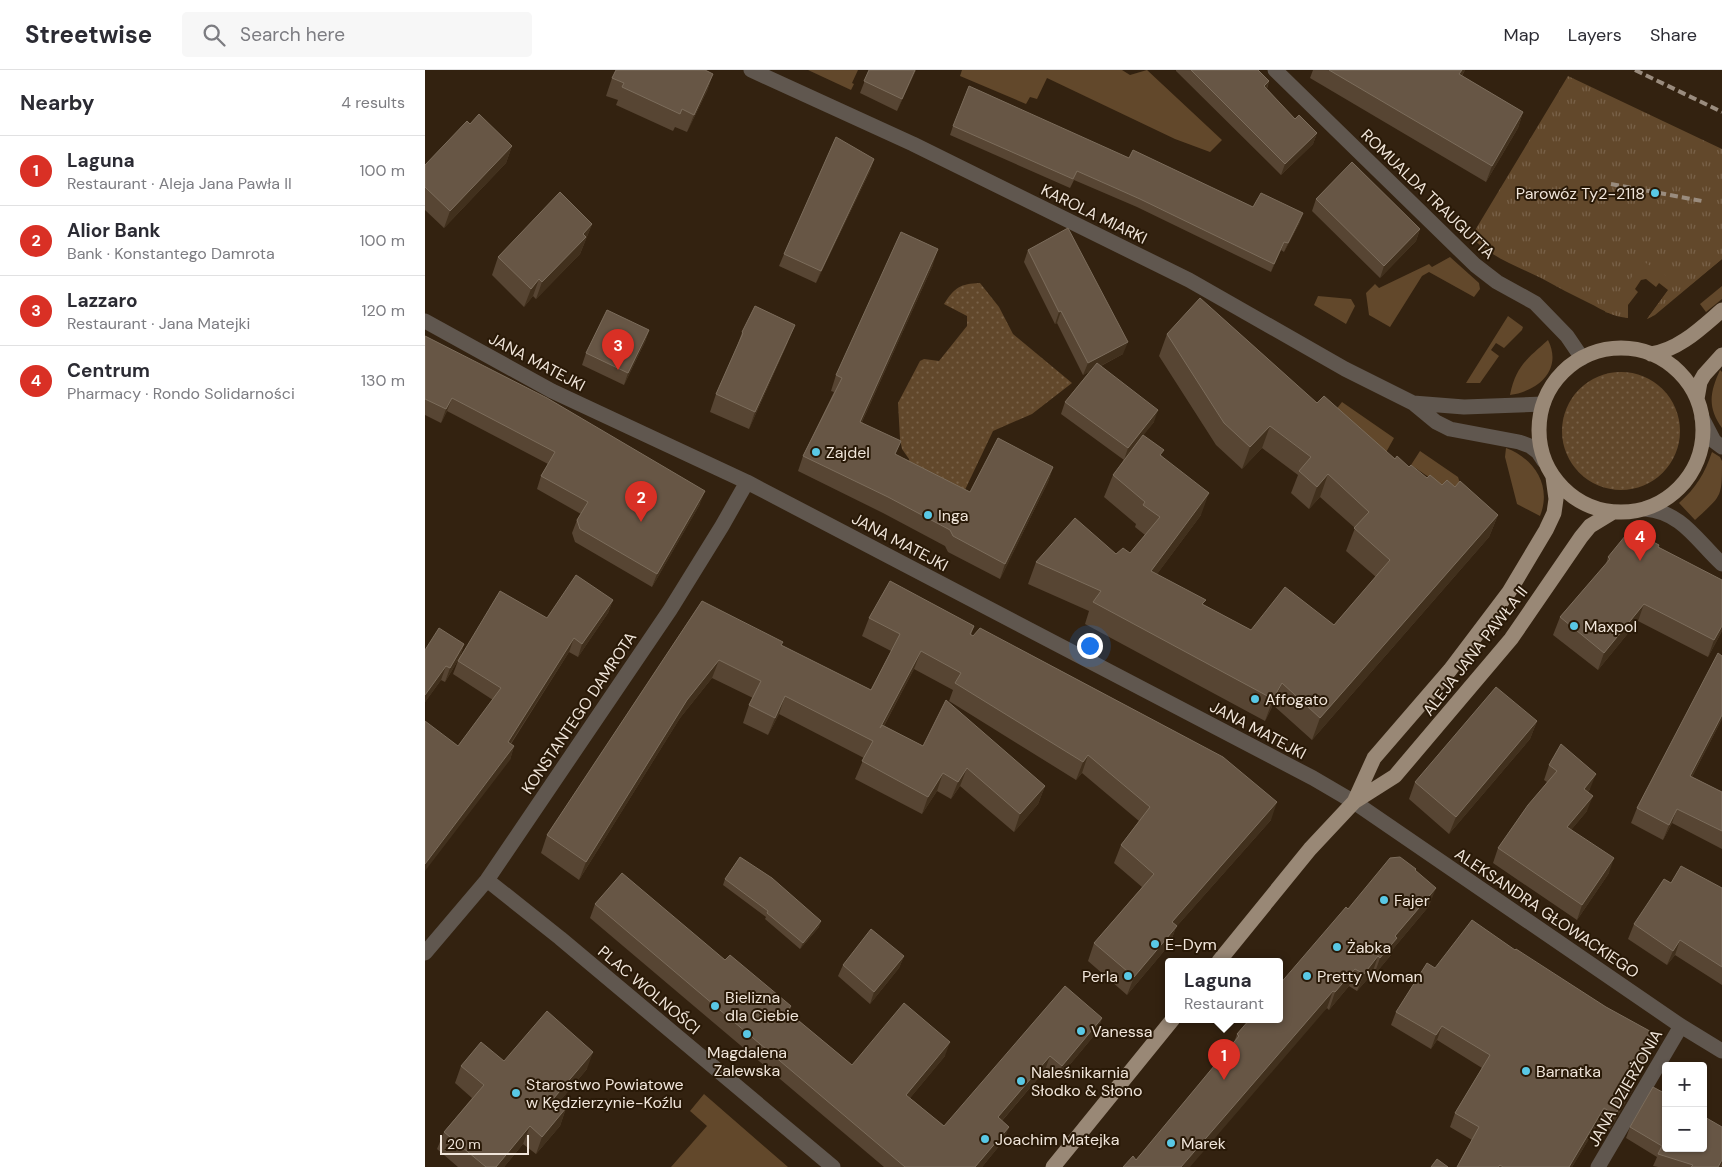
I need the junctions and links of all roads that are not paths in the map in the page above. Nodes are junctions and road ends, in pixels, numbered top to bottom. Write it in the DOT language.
graph roads {
  1 [pos="751,70"];
  2 [pos="1275,70"];
  3 [pos="1722,310"];
  4 [pos="425,321"];
  5 [pos="1651,354"];
  6 [pos="1722,355"];
  7 [pos="1582,358"];
  8 [pos="1697,399"];
  9 [pos="1413,403"];
  10 [pos="1543,404"];
  11 [pos="1702,418"];
  12 [pos="1722,447"];
  13 [pos="1544,461"];
  14 [pos="1553,477"];
  15 [pos="747,482"];
  16 [pos="1645,509"];
  17 [pos="1613,512"];
  18 [pos="1722,564"];
  19 [pos="1354,802"];
  20 [pos="487,880"];
  21 [pos="425,953"];
  22 [pos="1221,958"];
  23 [pos="1170,1023"];
  24 [pos="1681,1026"];
  25 [pos="1722,1051"];
  26 [pos="833,1167"];
  27 [pos="1053,1167"];
  28 [pos="1598,1167"];
  1 -- 9 [label="street, KAROLA MIARKI"];
  2 -- 7 [label="street, ROMUALDA TRAUGUTTA"];
  3 -- 5 [label="main road"];
  4 -- 15 [label="street, JANA MATEJKI"];
  5 -- 7 [label="main road"];
  5 -- 8 [label="main road"];
  6 -- 8 [label="main road"];
  7 -- 10 [label="main road"];
  8 -- 11 [label="main road"];
  9 -- 10 [label="street, KAROLA MIARKI"];
  9 -- 13 [label="street, KAROLA MIARKI"];
  10 -- 13 [label="main road"];
  11 -- 12 [label="street"];
  11 -- 16 [label="main road"];
  13 -- 14 [label="main road"];
  14 -- 17 [label="main road"];
  14 -- 19 [label="main road, ALEJA JANA PAWŁA II"];
  15 -- 19 [label="street, JANA MATEJKI"];
  15 -- 20 [label="street, KONSTANTEGO DAMROTA"];
  16 -- 17 [label="main road"];
  16 -- 18 [label="street"];
  17 -- 19 [label="main road, ALEJA JANA PAWŁA II"];
  19 -- 22 [label="main road, ALEJA JANA PAWŁA II"];
  19 -- 24 [label="street, ALEKSANDRA GŁOWACKIEGO"];
  20 -- 21 [label="street, KONSTANTEGO DAMROTA"];
  20 -- 26 [label="street, PLAC WOLNOŚCI"];
  23 -- 27 [label="main road"];
  24 -- 25 [label="street, ALEKSANDRA GŁOWACKIEGO"];
  24 -- 28 [label="street, JANA DZIERŻONIA"];
}
